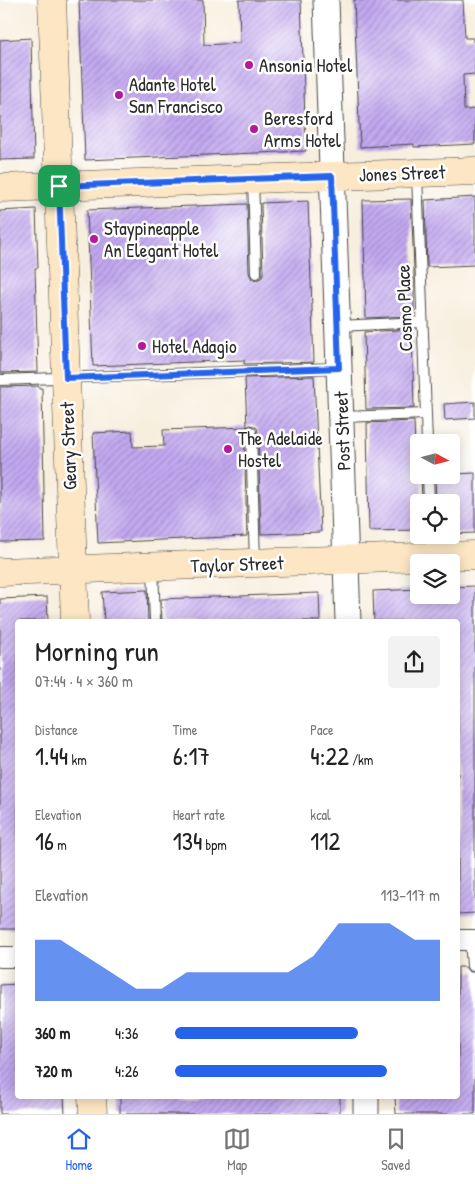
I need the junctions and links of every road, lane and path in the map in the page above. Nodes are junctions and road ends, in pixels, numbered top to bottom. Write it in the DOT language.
graph roads {
  1 [pos="52,0"];
  2 [pos="326,0"];
  3 [pos="475,170"];
  4 [pos="417,173"];
  5 [pos="332,176"];
  6 [pos="253,178"];
  7 [pos="59,186"];
  8 [pos="0,188"];
  9 [pos="256,273"];
  10 [pos="422,322"];
  11 [pos="338,326"];
  12 [pos="339,368"];
  13 [pos="66,378"];
  14 [pos="0,380"];
  15 [pos="426,414"];
  16 [pos="341,417"];
  17 [pos="251,432"];
  18 [pos="427,434"];
  19 [pos="431,546"];
  20 [pos="475,555"];
  21 [pos="346,560"];
  22 [pos="255,563"];
  23 [pos="153,567"];
  24 [pos="73,569"];
  25 [pos="0,572"];
  26 [pos="75,619"];
  27 [pos="155,619"];
  28 [pos="348,619"];
  29 [pos="468,940"];
  30 [pos="15,956"];
  31 [pos="0,957"];
  32 [pos="472,966"];
  33 [pos="92,1099"];
  34 [pos="366,1099"];
  35 [pos="93,1114"];
  36 [pos="366,1114"];
  1 -- 7 [label="main road, Geary Street"];
  2 -- 5 [label="street, Post Street"];
  3 -- 4 [label="main road, Jones Street"];
  4 -- 5 [label="main road, Jones Street"];
  4 -- 10 [label="lane, Cosmo Place"];
  5 -- 6 [label="main road, Jones Street"];
  5 -- 11 [label="street, Post Street"];
  6 -- 7 [label="main road, Jones Street"];
  6 -- 9 [label="lane"];
  7 -- 8 [label="main road, Jones Street"];
  7 -- 13 [label="main road, Geary Street"];
  10 -- 11 [label="lane"];
  10 -- 15 [label="lane, Cosmo Place"];
  11 -- 12 [label="street, Post Street"];
  12 -- 13 [label="lane"];
  12 -- 16 [label="street, Post Street"];
  13 -- 14 [label="lane"];
  13 -- 24 [label="main road, Geary Street"];
  15 -- 16 [label="lane"];
  15 -- 18 [label="lane, Cosmo Place"];
  16 -- 21 [label="street, Post Street"];
  17 -- 22 [label="lane"];
  19 -- 20 [label="main road, Taylor Street"];
  19 -- 21 [label="main road, Taylor Street"];
  21 -- 22 [label="main road, Taylor Street"];
  21 -- 28 [label="street, Post Street"];
  22 -- 23 [label="main road, Taylor Street"];
  23 -- 24 [label="main road, Taylor Street"];
  23 -- 27 [label="lane"];
  24 -- 25 [label="main road, Taylor Street"];
  24 -- 26 [label="main road, Geary Street"];
  29 -- 32 [label="lane"];
  30 -- 31 [label="street"];
  33 -- 35 [label="main road"];
  34 -- 36 [label="street"];
}
